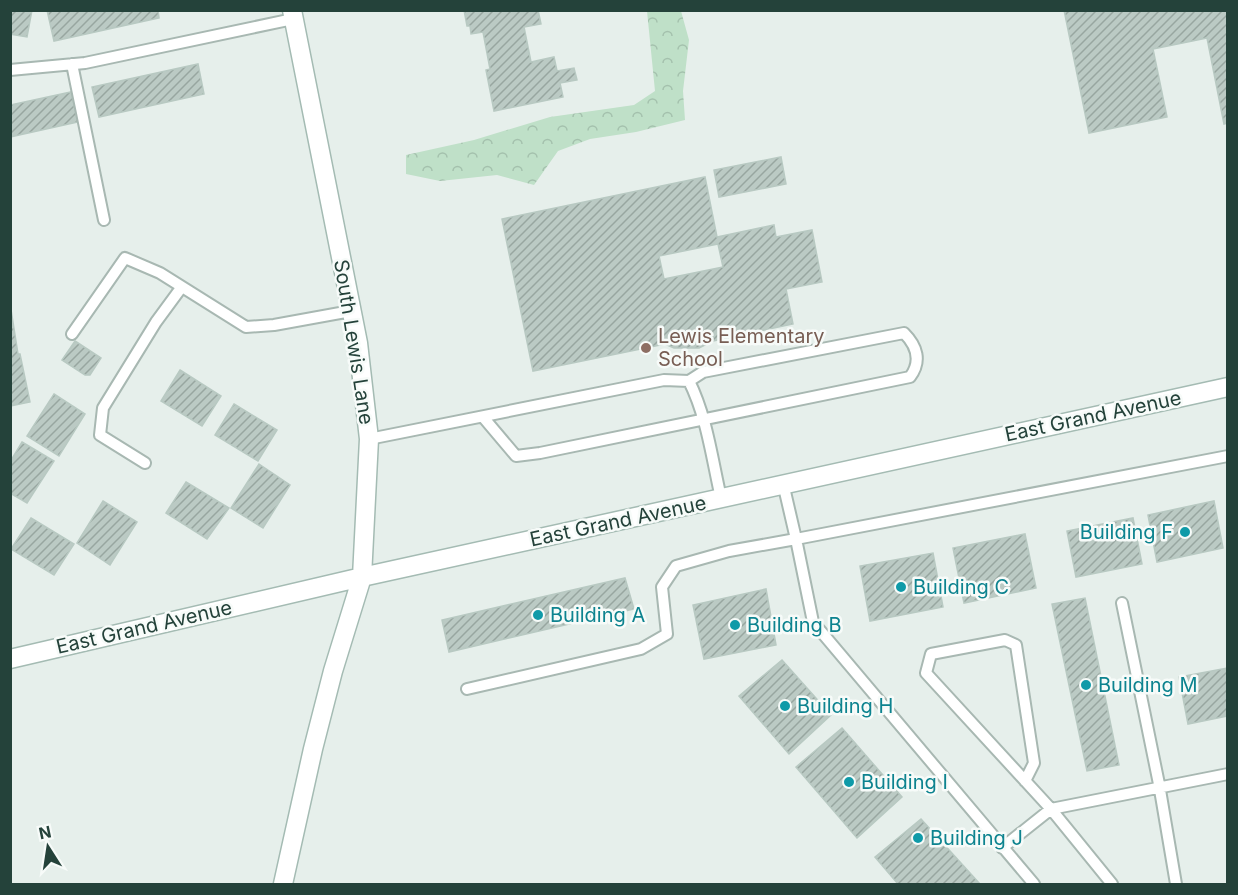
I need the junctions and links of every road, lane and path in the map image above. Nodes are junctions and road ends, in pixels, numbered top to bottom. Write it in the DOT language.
graph roads {
  1 [pos="293,15"];
  2 [pos="72,64"];
  3 [pos="10,70"];
  4 [pos="104,220"];
  5 [pos="181,288"];
  6 [pos="351,311"];
  7 [pos="72,334"];
  8 [pos="689,381"];
  9 [pos="1227,387"];
  10 [pos="483,417"];
  11 [pos="703,420"];
  12 [pos="369,439"];
  13 [pos="1227,456"];
  14 [pos="146,463"];
  15 [pos="783,483"];
  16 [pos="722,498"];
  17 [pos="796,539"];
  18 [pos="362,577"];
  19 [pos="1122,603"];
  20 [pos="10,659"];
  21 [pos="467,689"];
  22 [pos="1227,774"];
  23 [pos="1025,781"];
  24 [pos="1159,787"];
  25 [pos="1051,809"];
  26 [pos="1002,848"];
  27 [pos="283,885"];
  28 [pos="1034,885"];
  29 [pos="1112,885"];
  30 [pos="1176,885"];
  1 -- 2 [label="lane"];
  1 -- 6 [label="street, South Lewis Lane"];
  2 -- 3 [label="lane"];
  2 -- 4 [label="lane"];
  5 -- 6 [label="lane"];
  5 -- 7 [label="lane"];
  5 -- 14 [label="lane"];
  6 -- 12 [label="street, South Lewis Lane"];
  8 -- 10 [label="lane"];
  8 -- 11 [label="lane"];
  8 -- 11 [label="lane"];
  9 -- 15 [label="street, East Grand Avenue"];
  10 -- 11 [label="lane"];
  10 -- 12 [label="lane"];
  11 -- 16 [label="lane"];
  12 -- 18 [label="street, South Lewis Lane"];
  13 -- 17 [label="lane"];
  15 -- 16 [label="street, East Grand Avenue"];
  15 -- 17 [label="lane"];
  16 -- 18 [label="street, East Grand Avenue"];
  17 -- 21 [label="lane"];
  17 -- 26 [label="lane"];
  18 -- 20 [label="street, East Grand Avenue"];
  18 -- 27 [label="street, South Lewis Lane"];
  19 -- 24 [label="lane"];
  22 -- 24 [label="lane"];
  23 -- 23 [label="lane"];
  23 -- 25 [label="lane"];
  24 -- 25 [label="lane"];
  24 -- 30 [label="lane"];
  25 -- 26 [label="lane"];
  25 -- 29 [label="lane"];
  26 -- 28 [label="lane"];
}
